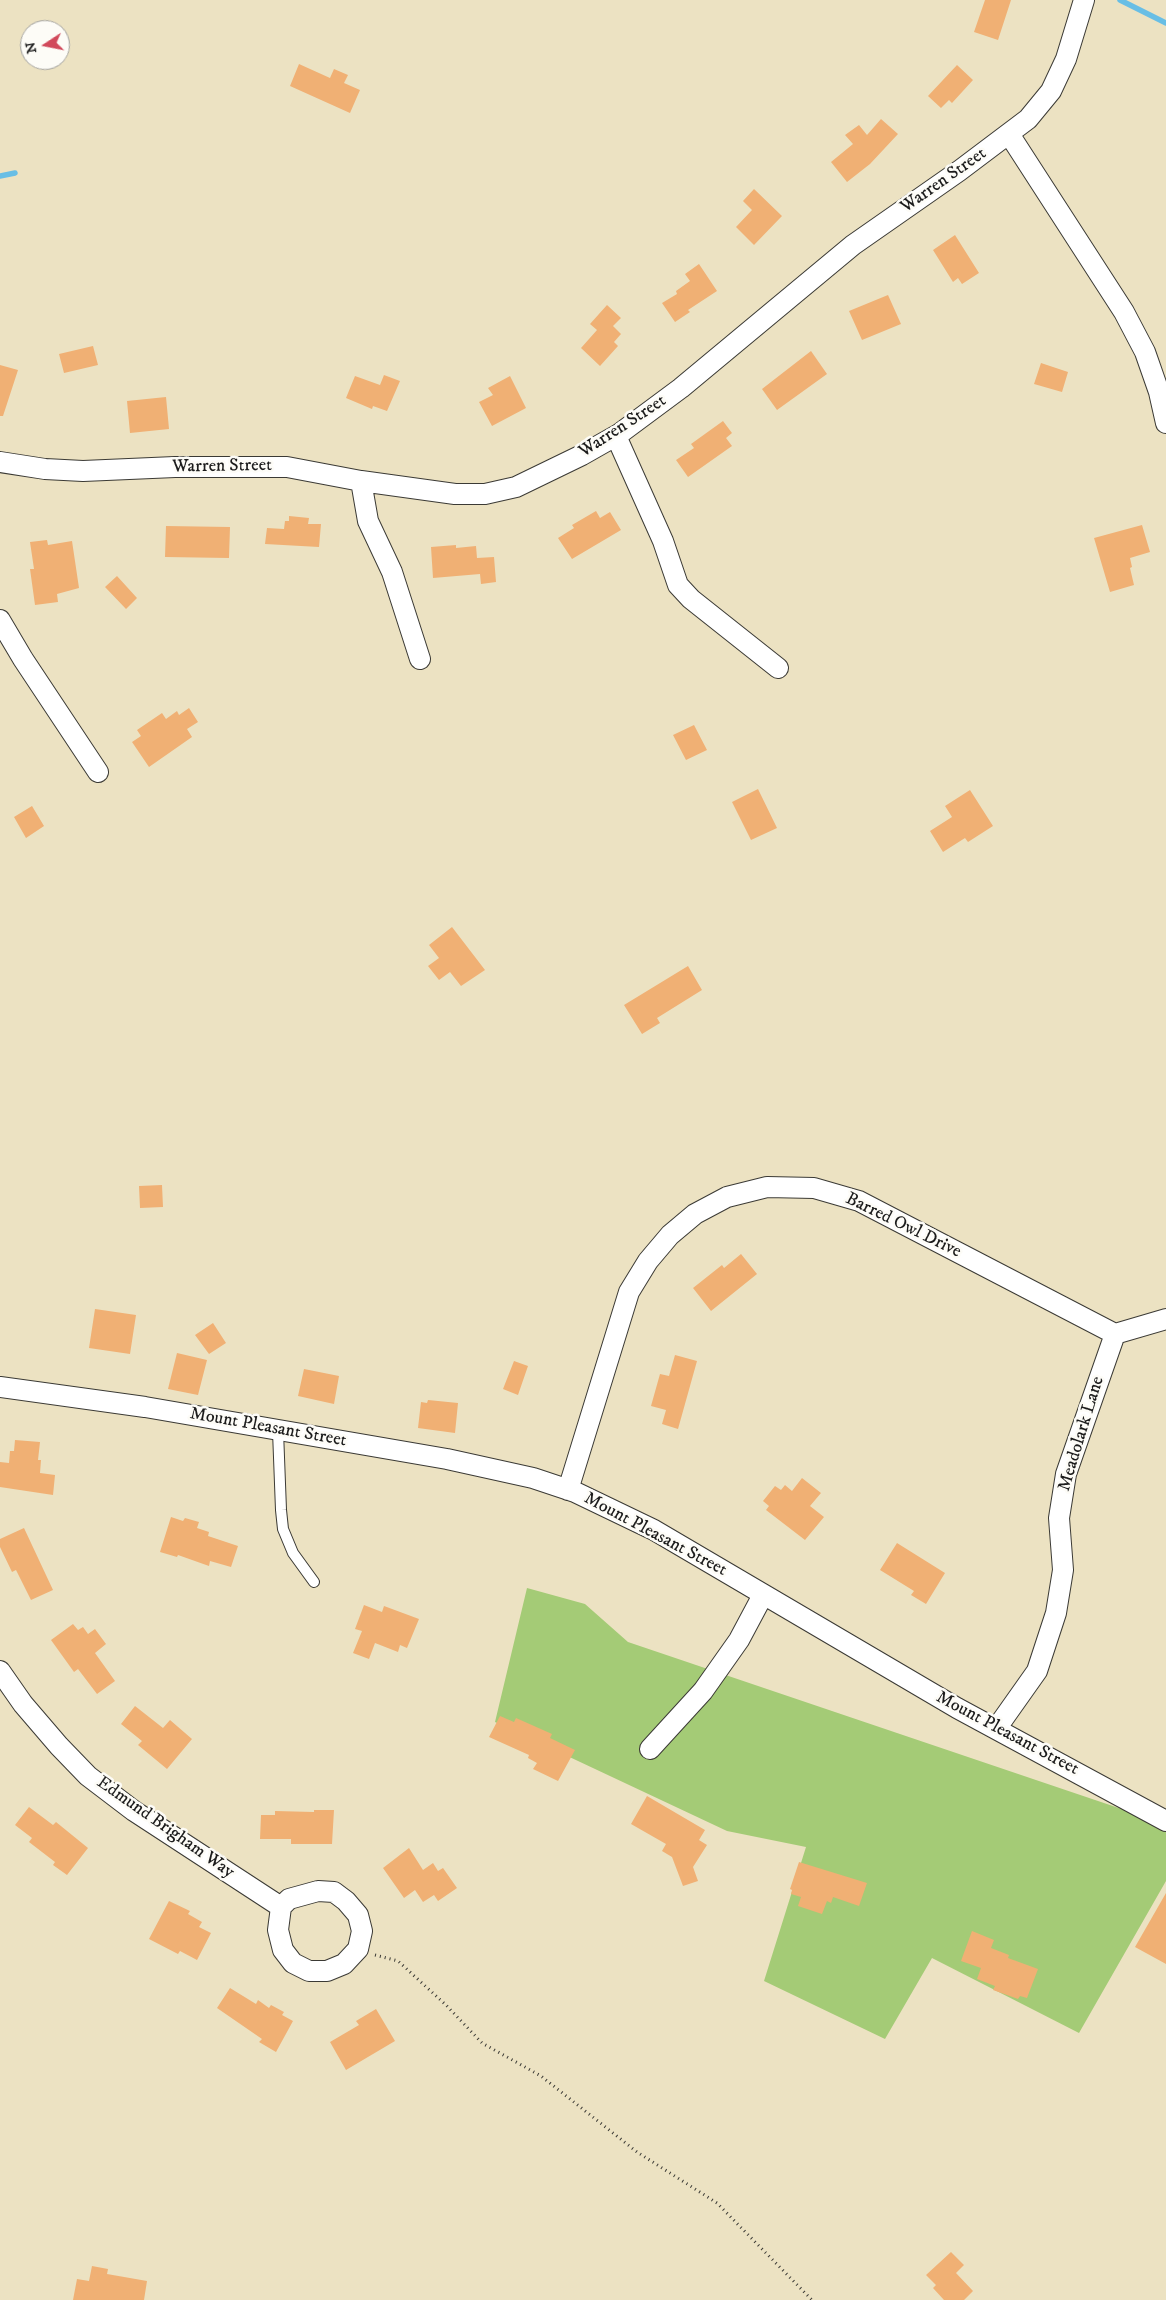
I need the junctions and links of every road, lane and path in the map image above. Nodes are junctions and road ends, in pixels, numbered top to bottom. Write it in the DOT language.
graph roads {
  1 [pos="1084,0"];
  2 [pos="1009,134"];
  3 [pos="1166,423"];
  4 [pos="616,436"];
  5 [pos="0,462"];
  6 [pos="361,481"];
  7 [pos="0,620"];
  8 [pos="420,659"];
  9 [pos="778,668"];
  10 [pos="98,772"];
  11 [pos="1166,1319"];
  12 [pos="1114,1334"];
  13 [pos="0,1387"];
  14 [pos="278,1431"];
  15 [pos="568,1490"];
  16 [pos="314,1582"];
  17 [pos="763,1595"];
  18 [pos="0,1671"];
  19 [pos="996,1729"];
  20 [pos="650,1749"];
  21 [pos="1166,1822"];
  22 [pos="281,1907"];
  23 [pos="358,1949"];
  24 [pos="812,2300"];
  1 -- 2 [label="street, Warren Street"];
  2 -- 3 [label="street"];
  2 -- 4 [label="street, Warren Street"];
  4 -- 6 [label="street, Warren Street"];
  4 -- 9 [label="street"];
  5 -- 6 [label="street, Warren Street"];
  6 -- 8 [label="street"];
  7 -- 10 [label="street"];
  11 -- 12 [label="street"];
  12 -- 15 [label="street, Barred Owl Drive"];
  12 -- 19 [label="street, Meadolark Lane"];
  13 -- 14 [label="street, Mount Pleasant Street"];
  14 -- 15 [label="street, Mount Pleasant Street"];
  14 -- 16 [label="lane"];
  15 -- 17 [label="street, Mount Pleasant Street"];
  17 -- 19 [label="street, Mount Pleasant Street"];
  17 -- 20 [label="street"];
  18 -- 22 [label="street, Edmund Brigham Way"];
  19 -- 21 [label="street, Mount Pleasant Street"];
  22 -- 23 [label="street"];
  22 -- 23 [label="street"];
  23 -- 24 [label="path"];
}
